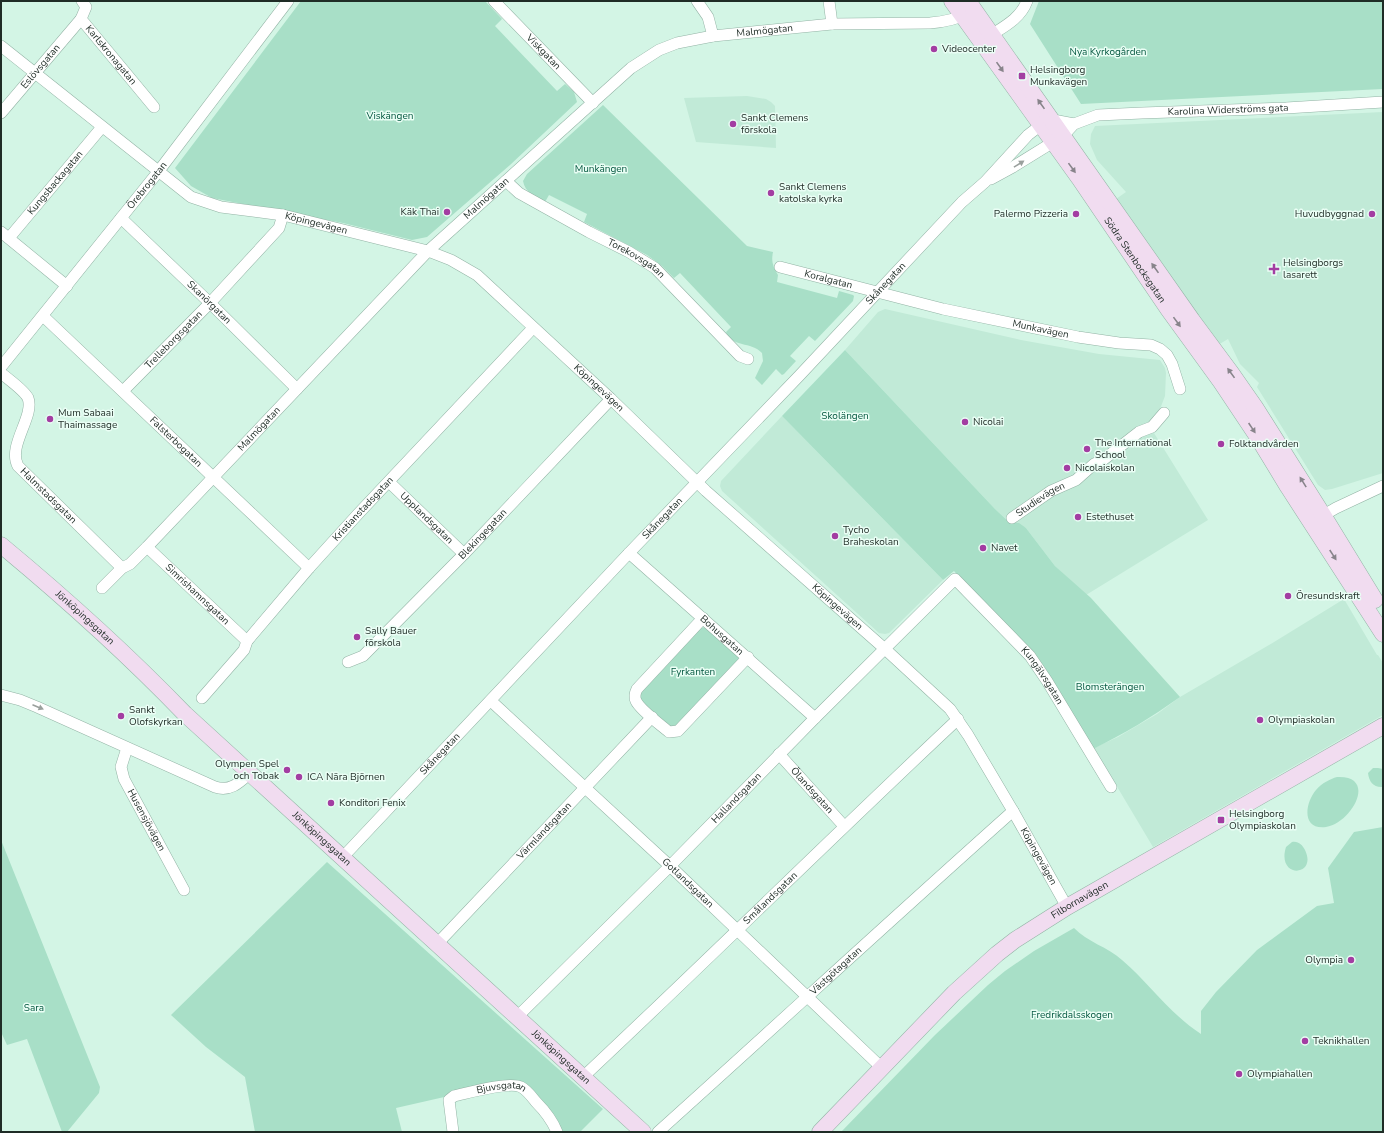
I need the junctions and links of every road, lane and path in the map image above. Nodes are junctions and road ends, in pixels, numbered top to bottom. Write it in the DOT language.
graph roads {
  1 [pos="82,1"];
  2 [pos="288,1"];
  3 [pos="494,1"];
  4 [pos="697,1"];
  5 [pos="829,1"];
  6 [pos="952,1"];
  7 [pos="1027,1"];
  8 [pos="969,9"];
  9 [pos="80,19"];
  10 [pos="832,24"];
  11 [pos="713,36"];
  12 [pos="987,38"];
  13 [pos="1,46"];
  14 [pos="34,73"];
  15 [pos="1383,102"];
  16 [pos="593,103"];
  17 [pos="154,107"];
  18 [pos="1,113"];
  19 [pos="1047,122"];
  20 [pos="1074,124"];
  21 [pos="102,127"];
  22 [pos="1058,139"];
  23 [pos="158,172"];
  24 [pos="506,182"];
  25 [pos="985,182"];
  26 [pos="283,215"];
  27 [pos="121,218"];
  28 [pos="5,235"];
  29 [pos="428,251"];
  30 [pos="780,267"];
  31 [pos="67,286"];
  32 [pos="877,293"];
  33 [pos="210,303"];
  34 [pos="43,316"];
  35 [pos="533,328"];
  36 [pos="748,359"];
  37 [pos="1,367"];
  38 [pos="1,373"];
  39 [pos="297,389"];
  40 [pos="1180,389"];
  41 [pos="123,391"];
  42 [pos="611,399"];
  43 [pos="1164,413"];
  44 [pos="213,477"];
  45 [pos="389,482"];
  46 [pos="697,482"];
  47 [pos="1383,486"];
  48 [pos="1012,518"];
  49 [pos="1318,518"];
  50 [pos="1,545"];
  51 [pos="147,547"];
  52 [pos="629,553"];
  53 [pos="464,554"];
  54 [pos="122,568"];
  55 [pos="310,568"];
  56 [pos="954,579"];
  57 [pos="102,588"];
  58 [pos="1383,613"];
  59 [pos="703,618"];
  60 [pos="1383,634"];
  61 [pos="246,641"];
  62 [pos="885,649"];
  63 [pos="748,658"];
  64 [pos="348,662"];
  65 [pos="1,695"];
  66 [pos="202,698"];
  67 [pos="491,701"];
  68 [pos="652,717"];
  69 [pos="815,718"];
  70 [pos="958,719"];
  71 [pos="1383,726"];
  72 [pos="127,748"];
  73 [pos="779,754"];
  74 [pos="250,772"];
  75 [pos="585,787"];
  76 [pos="1110,787"];
  77 [pos="1013,811"];
  78 [pos="844,826"];
  79 [pos="342,858"];
  80 [pos="670,866"];
  81 [pos="184,890"];
  82 [pos="1067,907"];
  83 [pos="738,930"];
  84 [pos="437,944"];
  85 [pos="808,997"];
  86 [pos="517,1017"];
  87 [pos="882,1068"];
  88 [pos="583,1077"];
  89 [pos="453,1132"];
  90 [pos="557,1132"];
  91 [pos="644,1132"];
  92 [pos="658,1132"];
  93 [pos="820,1132"];
  1 -- 9 [label="street, Karlskronagatan"];
  2 -- 23 [label="street, Örebrogatan"];
  3 -- 16 [label="street, Viskgatan"];
  4 -- 11 [label="street"];
  5 -- 10 [label="street"];
  6 -- 8 [label="street, Södra Stenbocksgatan"];
  7 -- 12 [label="street"];
  8 -- 10 [label="street, Malmögatan"];
  8 -- 12 [label="street, Södra Stenbocksgatan"];
  9 -- 14 [label="street, Eslövsgatan"];
  9 -- 17 [label="street, Karlskronagatan"];
  10 -- 11 [label="street, Malmögatan"];
  11 -- 16 [label="street, Malmögatan"];
  12 -- 19 [label="street, Södra Stenbocksgatan"];
  13 -- 14 [label="street, Köpingevägen"];
  14 -- 18 [label="street, Eslövsgatan"];
  14 -- 21 [label="street, Köpingevägen"];
  15 -- 20 [label="street, Karolina Widerströms gata"];
  16 -- 24 [label="street, Malmögatan"];
  19 -- 20 [label="street"];
  19 -- 22 [label="street, Södra Stenbocksgatan"];
  19 -- 25 [label="street, Skånegatan"];
  20 -- 22 [label="street, Skånegatan"];
  21 -- 23 [label="street, Köpingevägen"];
  21 -- 28 [label="street, Kungsbackagatan"];
  25 -- 22 [label="street, Skånegatan, one-way"];
  22 -- 49 [label="street, Södra Stenbocksgatan"];
  23 -- 26 [label="street, Köpingevägen"];
  23 -- 27 [label="street, Örebrogatan"];
  24 -- 29 [label="street, Malmögatan"];
  24 -- 36 [label="street, Torekovsgatan"];
  25 -- 32 [label="street, Skånegatan"];
  26 -- 29 [label="street, Köpingevägen"];
  26 -- 33 [label="street, Trelleborgsgatan"];
  27 -- 31 [label="street, Örebrogatan"];
  27 -- 33 [label="street, Skanörgatan"];
  28 -- 31 [label="street"];
  29 -- 35 [label="street, Köpingevägen"];
  29 -- 39 [label="street, Malmögatan"];
  30 -- 32 [label="street, Koralgatan"];
  31 -- 34 [label="street, Örebrogatan"];
  32 -- 40 [label="street, Munkavägen"];
  32 -- 46 [label="street, Skånegatan"];
  33 -- 39 [label="street, Skanörgatan"];
  33 -- 41 [label="street, Trelleborgsgatan"];
  34 -- 37 [label="street, Örebrogatan"];
  34 -- 41 [label="street, Falsterbogatan"];
  35 -- 42 [label="street, Köpingevägen"];
  35 -- 45 [label="street, Kristianstadsgatan"];
  38 -- 54 [label="street, Halmstadsgatan"];
  39 -- 44 [label="street, Malmögatan"];
  41 -- 44 [label="street, Falsterbogatan"];
  42 -- 46 [label="street, Köpingevägen"];
  42 -- 53 [label="street, Blekingegatan"];
  43 -- 48 [label="street, Studievägen"];
  44 -- 51 [label="street, Malmögatan"];
  44 -- 55 [label="street, Falsterbogatan"];
  45 -- 53 [label="street, Upplandsgatan"];
  45 -- 55 [label="street, Kristianstadsgatan"];
  46 -- 52 [label="street, Skånegatan"];
  46 -- 62 [label="street, Köpingevägen"];
  47 -- 49 [label="street"];
  49 -- 58 [label="street"];
  49 -- 60 [label="street, one-way"];
  50 -- 74 [label="street, Jönköpingsgatan"];
  51 -- 54 [label="street, Malmögatan"];
  51 -- 61 [label="street, Simrishamnsgatan"];
  52 -- 59 [label="street, Bohusgatan"];
  52 -- 67 [label="street, Skånegatan"];
  53 -- 64 [label="street, Blekingegatan"];
  54 -- 57 [label="street, Malmögatan"];
  55 -- 61 [label="street, Kristianstadsgatan"];
  56 -- 62 [label="street, Hallandsgatan"];
  56 -- 76 [label="street, Kungälvsgatan"];
  59 -- 63 [label="street, Bohusgatan"];
  59 -- 68 [label="street"];
  61 -- 66 [label="street, Kristianstadsgatan"];
  62 -- 69 [label="street, Hallandsgatan"];
  62 -- 70 [label="street, Köpingevägen"];
  63 -- 68 [label="street"];
  63 -- 69 [label="street, Bohusgatan"];
  65 -- 72 [label="street, one-way"];
  67 -- 75 [label="street, Gotlandsgatan"];
  67 -- 79 [label="street, Skånegatan"];
  68 -- 75 [label="street, Värmlandsgatan"];
  69 -- 73 [label="street, Hallandsgatan"];
  70 -- 77 [label="street, Köpingevägen"];
  70 -- 78 [label="street, Smålandsgatan"];
  71 -- 82 [label="street, Filbornavägen"];
  72 -- 74 [label="street"];
  72 -- 81 [label="street, Husensjövägen"];
  73 -- 78 [label="street, Ölandsgatan"];
  73 -- 80 [label="street, Hallandsgatan"];
  74 -- 79 [label="street, Jönköpingsgatan"];
  75 -- 80 [label="street, Gotlandsgatan"];
  75 -- 84 [label="street, Värmlandsgatan"];
  77 -- 82 [label="street, Köpingevägen"];
  77 -- 85 [label="street, Västgötagatan"];
  78 -- 83 [label="street, Smålandsgatan"];
  79 -- 84 [label="street, Jönköpingsgatan"];
  80 -- 83 [label="street, Gotlandsgatan"];
  80 -- 86 [label="street, Hallandsgatan"];
  82 -- 87 [label="street, Filbornavägen"];
  83 -- 85 [label="street, Gotlandsgatan"];
  83 -- 88 [label="street, Smålandsgatan"];
  84 -- 86 [label="street, Jönköpingsgatan"];
  85 -- 87 [label="street, Gotlandsgatan"];
  85 -- 92 [label="street, Västgötagatan"];
  86 -- 88 [label="street, Jönköpingsgatan"];
  87 -- 93 [label="street, Filbornavägen"];
  88 -- 91 [label="street, Jönköpingsgatan"];
  89 -- 90 [label="street, Bjuvsgatan"];
}
